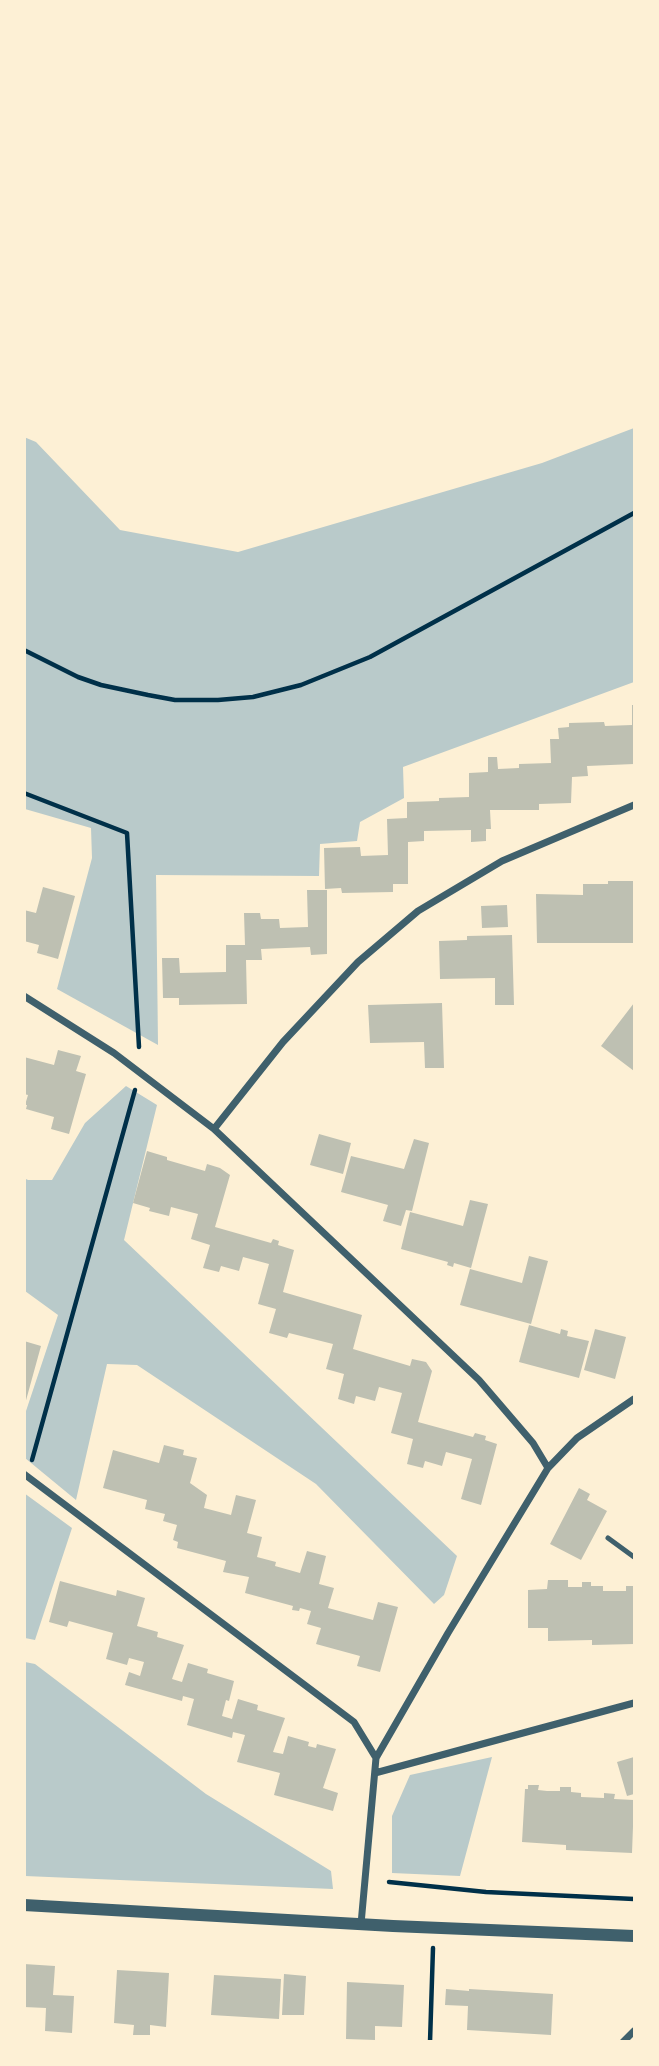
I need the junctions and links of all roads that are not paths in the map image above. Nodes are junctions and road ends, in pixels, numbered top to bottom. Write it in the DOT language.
graph roads {
  1 [pos="635,806"];
  2 [pos="24,996"];
  3 [pos="214,1129"];
  4 [pos="635,1399"];
  5 [pos="548,1468"];
  6 [pos="26,1475"];
  7 [pos="608,1538"];
  8 [pos="635,1557"];
  9 [pos="635,1703"];
  10 [pos="376,1758"];
  11 [pos="375,1773"];
  12 [pos="24,1905"];
  13 [pos="361,1924"];
  14 [pos="635,1936"];
  15 [pos="635,2031"];
  16 [pos="623,2042"];
  1 -- 3 [label="street"];
  2 -- 3 [label="street"];
  3 -- 5 [label="street"];
  4 -- 5 [label="street"];
  5 -- 10 [label="street"];
  6 -- 10 [label="street"];
  7 -- 8 [label="lane"];
  9 -- 11 [label="street"];
  10 -- 11 [label="street"];
  11 -- 13 [label="street"];
  12 -- 13 [label="street"];
  13 -- 14 [label="street"];
  15 -- 16 [label="street"];
}
